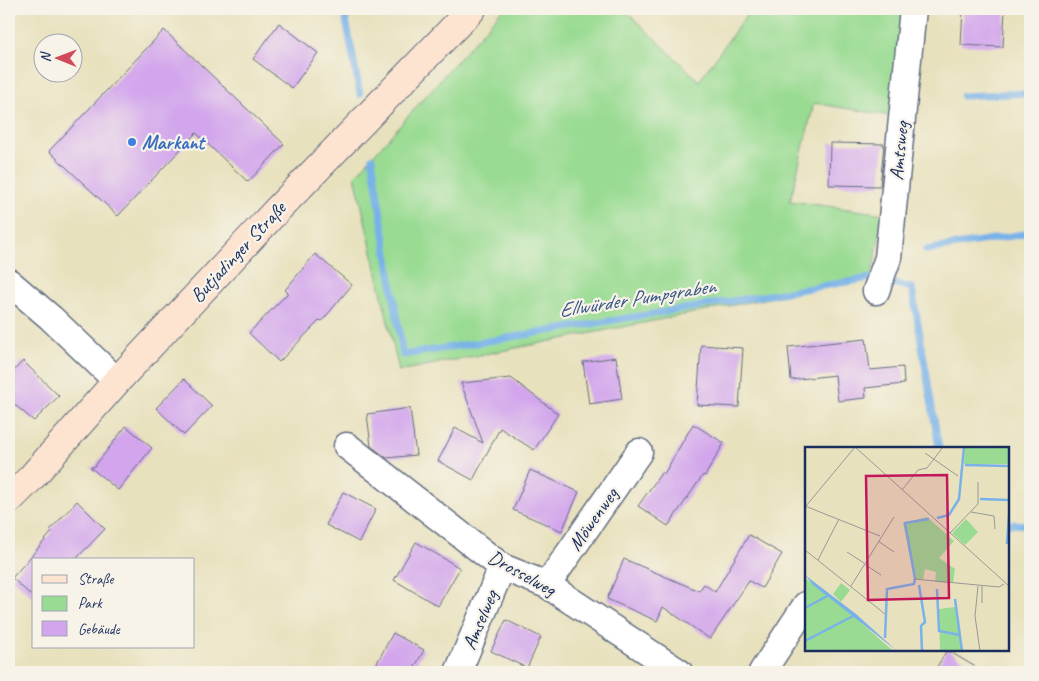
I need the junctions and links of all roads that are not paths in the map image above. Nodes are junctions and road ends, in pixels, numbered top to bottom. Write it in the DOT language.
graph roads {
  1 [pos="472,9"];
  2 [pos="913,9"];
  3 [pos="9,282"];
  4 [pos="876,290"];
  5 [pos="118,381"];
  6 [pos="347,446"];
  7 [pos="639,452"];
  8 [pos="9,500"];
  9 [pos="502,567"];
  10 [pos="547,585"];
  11 [pos="805,607"];
  12 [pos="458,672"];
  13 [pos="679,672"];
  14 [pos="762,672"];
  1 -- 5 [label="main road, Butjadinger Straße"];
  2 -- 4 [label="street, Amtsweg"];
  3 -- 5 [label="street"];
  5 -- 8 [label="main road, Butjadinger Straße"];
  6 -- 9 [label="street, Drosselweg"];
  7 -- 10 [label="street, Möwenweg"];
  9 -- 10 [label="street, Drosselweg"];
  9 -- 12 [label="street, Amselweg"];
  10 -- 13 [label="street, Drosselweg"];
  11 -- 14 [label="street"];
}
